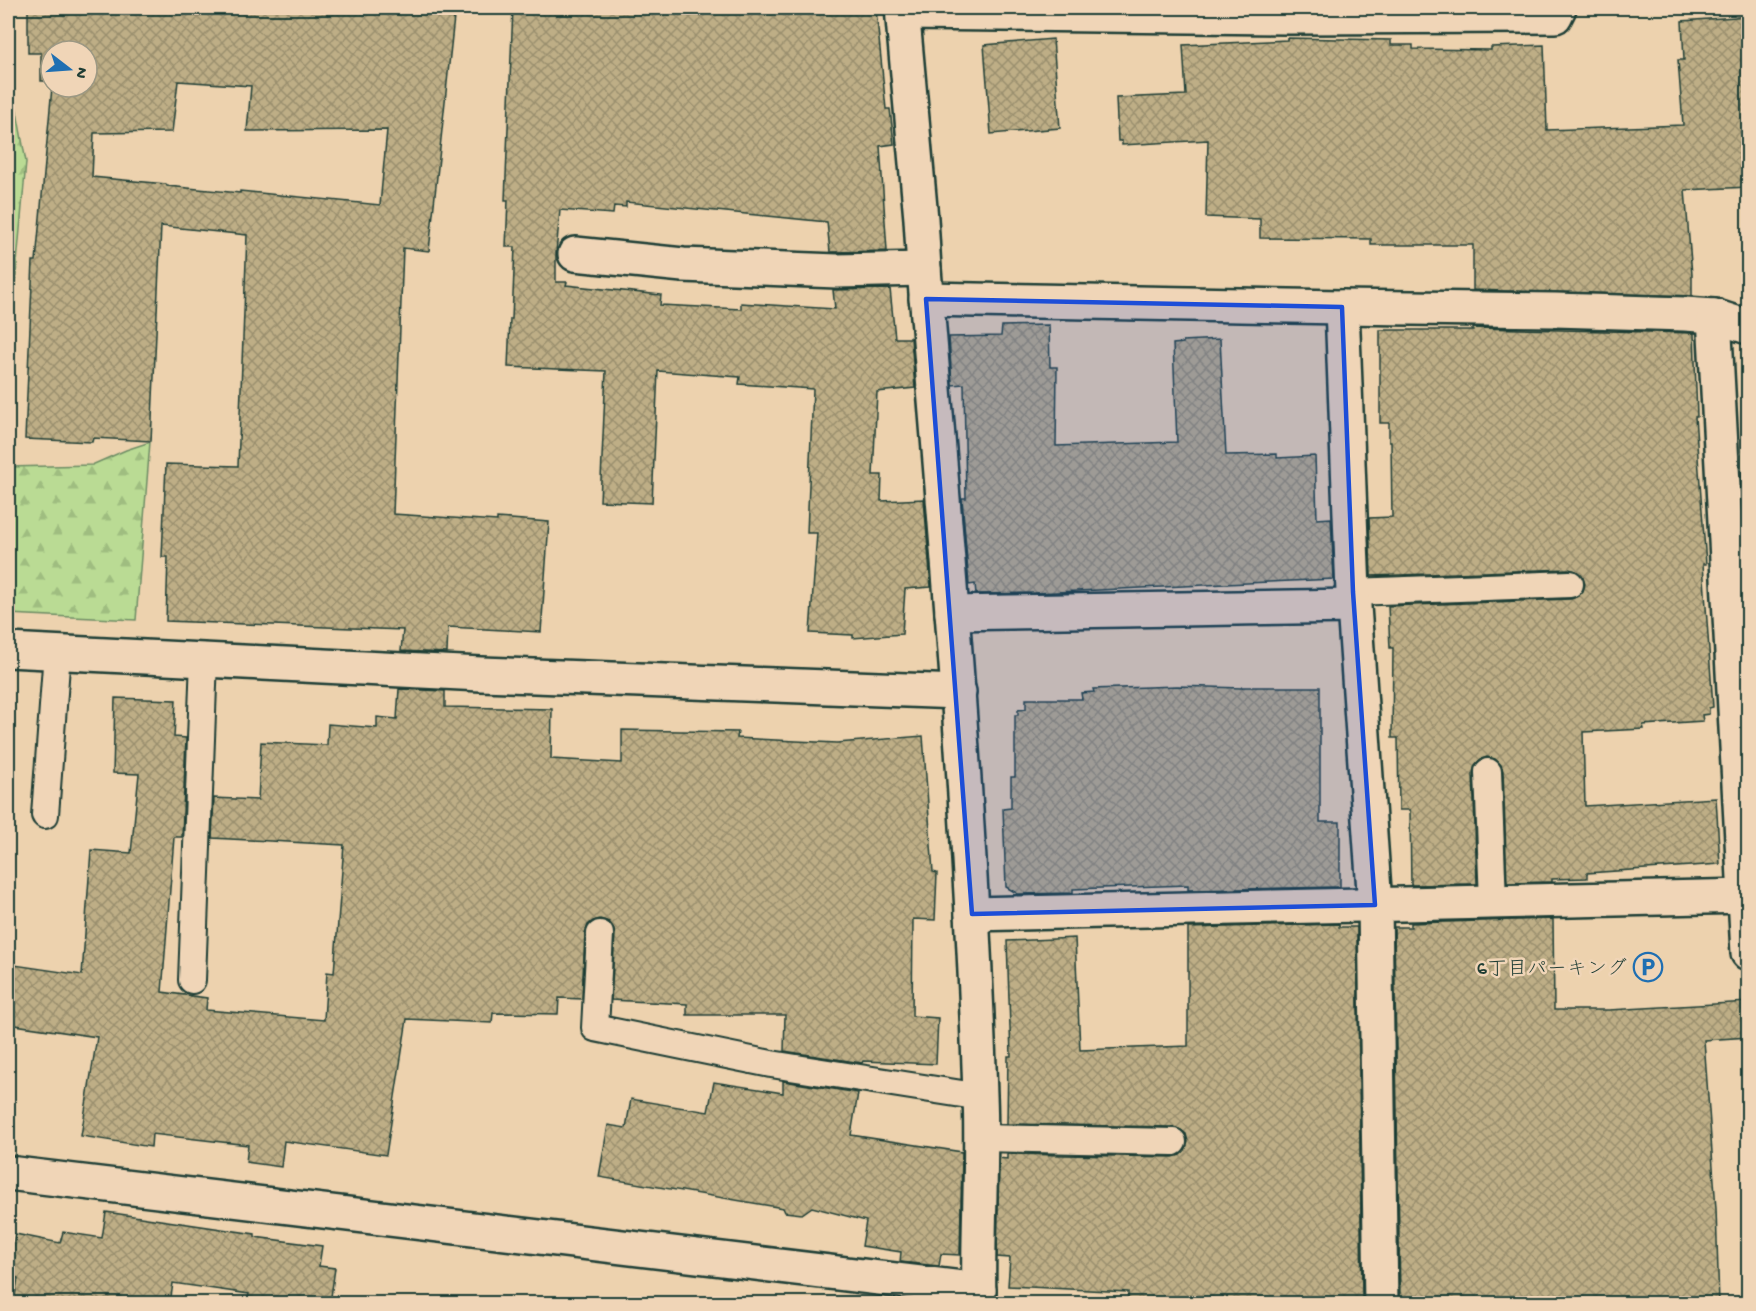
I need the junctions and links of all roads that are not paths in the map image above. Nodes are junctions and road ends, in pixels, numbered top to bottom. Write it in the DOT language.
graph roads {
  1 [pos="1559,8"];
  2 [pos="902,10"];
  3 [pos="1289,12"];
  4 [pos="575,254"];
  5 [pos="925,284"];
  6 [pos="1342,307"];
  7 [pos="1714,316"];
  8 [pos="1749,327"];
  9 [pos="1570,584"];
  10 [pos="1353,599"];
  11 [pos="952,613"];
  12 [pos="8,650"];
  13 [pos="57,652"];
  14 [pos="204,659"];
  15 [pos="958,692"];
  16 [pos="1488,772"];
  17 [pos="45,815"];
  18 [pos="1747,896"];
  19 [pos="1493,902"];
  20 [pos="1375,904"];
  21 [pos="972,914"];
  22 [pos="600,934"];
  23 [pos="1749,953"];
  24 [pos="192,980"];
  25 [pos="981,1097"];
  26 [pos="981,1138"];
  27 [pos="1173,1142"];
  28 [pos="8,1173"];
  29 [pos="979,1297"];
  30 [pos="1381,1304"];
  1 -- 3 [label="street"];
  2 -- 3 [label="street"];
  2 -- 5 [label="street"];
  4 -- 5 [label="street"];
  5 -- 6 [label="street"];
  5 -- 11 [label="street"];
  6 -- 7 [label="street"];
  6 -- 10 [label="street"];
  7 -- 8 [label="street"];
  7 -- 18 [label="street"];
  9 -- 10 [label="lane"];
  10 -- 11 [label="street"];
  10 -- 20 [label="street"];
  11 -- 15 [label="street"];
  12 -- 13 [label="street"];
  13 -- 14 [label="street"];
  13 -- 17 [label="lane"];
  14 -- 15 [label="street"];
  14 -- 24 [label="lane"];
  15 -- 21 [label="street"];
  16 -- 19 [label="lane"];
  18 -- 19 [label="street"];
  18 -- 23 [label="street"];
  19 -- 20 [label="street"];
  20 -- 21 [label="street"];
  20 -- 30 [label="street"];
  21 -- 25 [label="street"];
  22 -- 25 [label="lane"];
  25 -- 26 [label="street"];
  26 -- 27 [label="lane"];
  26 -- 29 [label="street"];
  28 -- 29 [label="street"];
}
